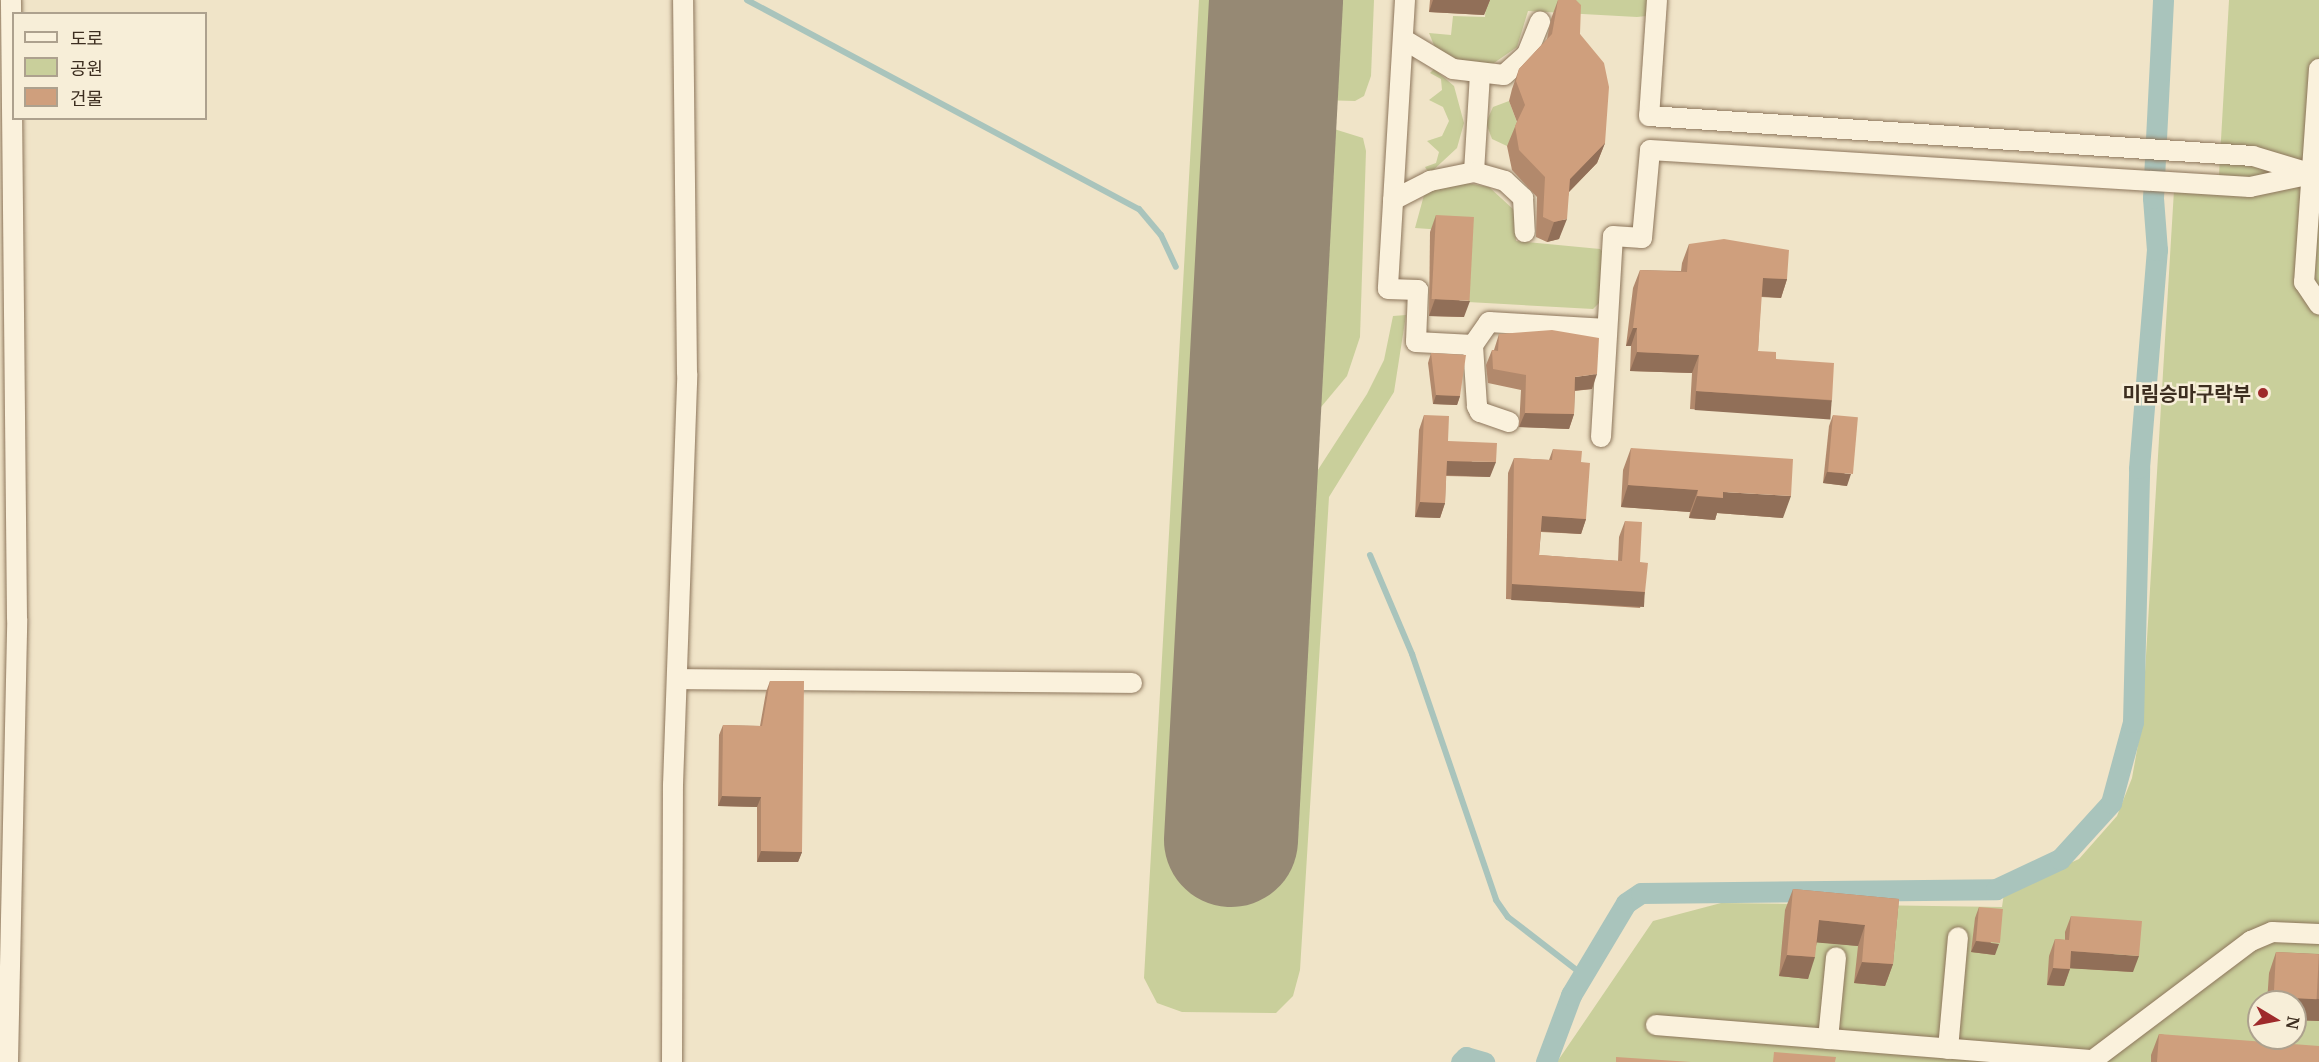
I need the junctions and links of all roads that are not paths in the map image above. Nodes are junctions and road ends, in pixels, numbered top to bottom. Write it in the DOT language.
graph roads {
  1 [pos="11,0"];
  2 [pos="683,0"];
  3 [pos="1405,0"];
  4 [pos="1658,0"];
  5 [pos="1540,22"];
  6 [pos="1403,39"];
  7 [pos="2319,69"];
  8 [pos="1480,75"];
  9 [pos="12,103"];
  10 [pos="12,120"];
  11 [pos="1474,172"];
  12 [pos="2315,174"];
  13 [pos="1393,200"];
  14 [pos="1525,232"];
  15 [pos="2319,304"];
  16 [pos="1607,329"];
  17 [pos="1473,345"];
  18 [pos="1509,422"];
  19 [pos="1601,437"];
  20 [pos="677,679"];
  21 [pos="1132,683"];
  22 [pos="2319,934"];
  23 [pos="1958,937"];
  24 [pos="1836,957"];
  25 [pos="1656,1025"];
  26 [pos="1828,1039"];
  27 [pos="1948,1049"];
  28 [pos="1874,1052"];
  29 [pos="2114,1054"];
  30 [pos="1990,1057"];
  31 [pos="8,1062"];
  32 [pos="672,1062"];
  1 -- 9 [label="street"];
  2 -- 20 [label="street"];
  3 -- 6 [label="street"];
  4 -- 12 [label="street"];
  5 -- 8 [label="street"];
  6 -- 8 [label="street"];
  6 -- 13 [label="street"];
  7 -- 12 [label="street"];
  8 -- 11 [label="street"];
  10 -- 31 [label="street"];
  11 -- 13 [label="street"];
  11 -- 14 [label="street"];
  12 -- 15 [label="street"];
  12 -- 16 [label="street"];
  13 -- 17 [label="street"];
  16 -- 17 [label="street"];
  16 -- 19 [label="street"];
  17 -- 18 [label="street"];
  20 -- 21 [label="street"];
  20 -- 32 [label="street"];
  22 -- 29 [label="street"];
  23 -- 27 [label="street"];
  24 -- 26 [label="street"];
  25 -- 26 [label="street"];
  26 -- 28 [label="street"];
  27 -- 28 [label="street"];
  27 -- 30 [label="street"];
  29 -- 30 [label="street"];
}
